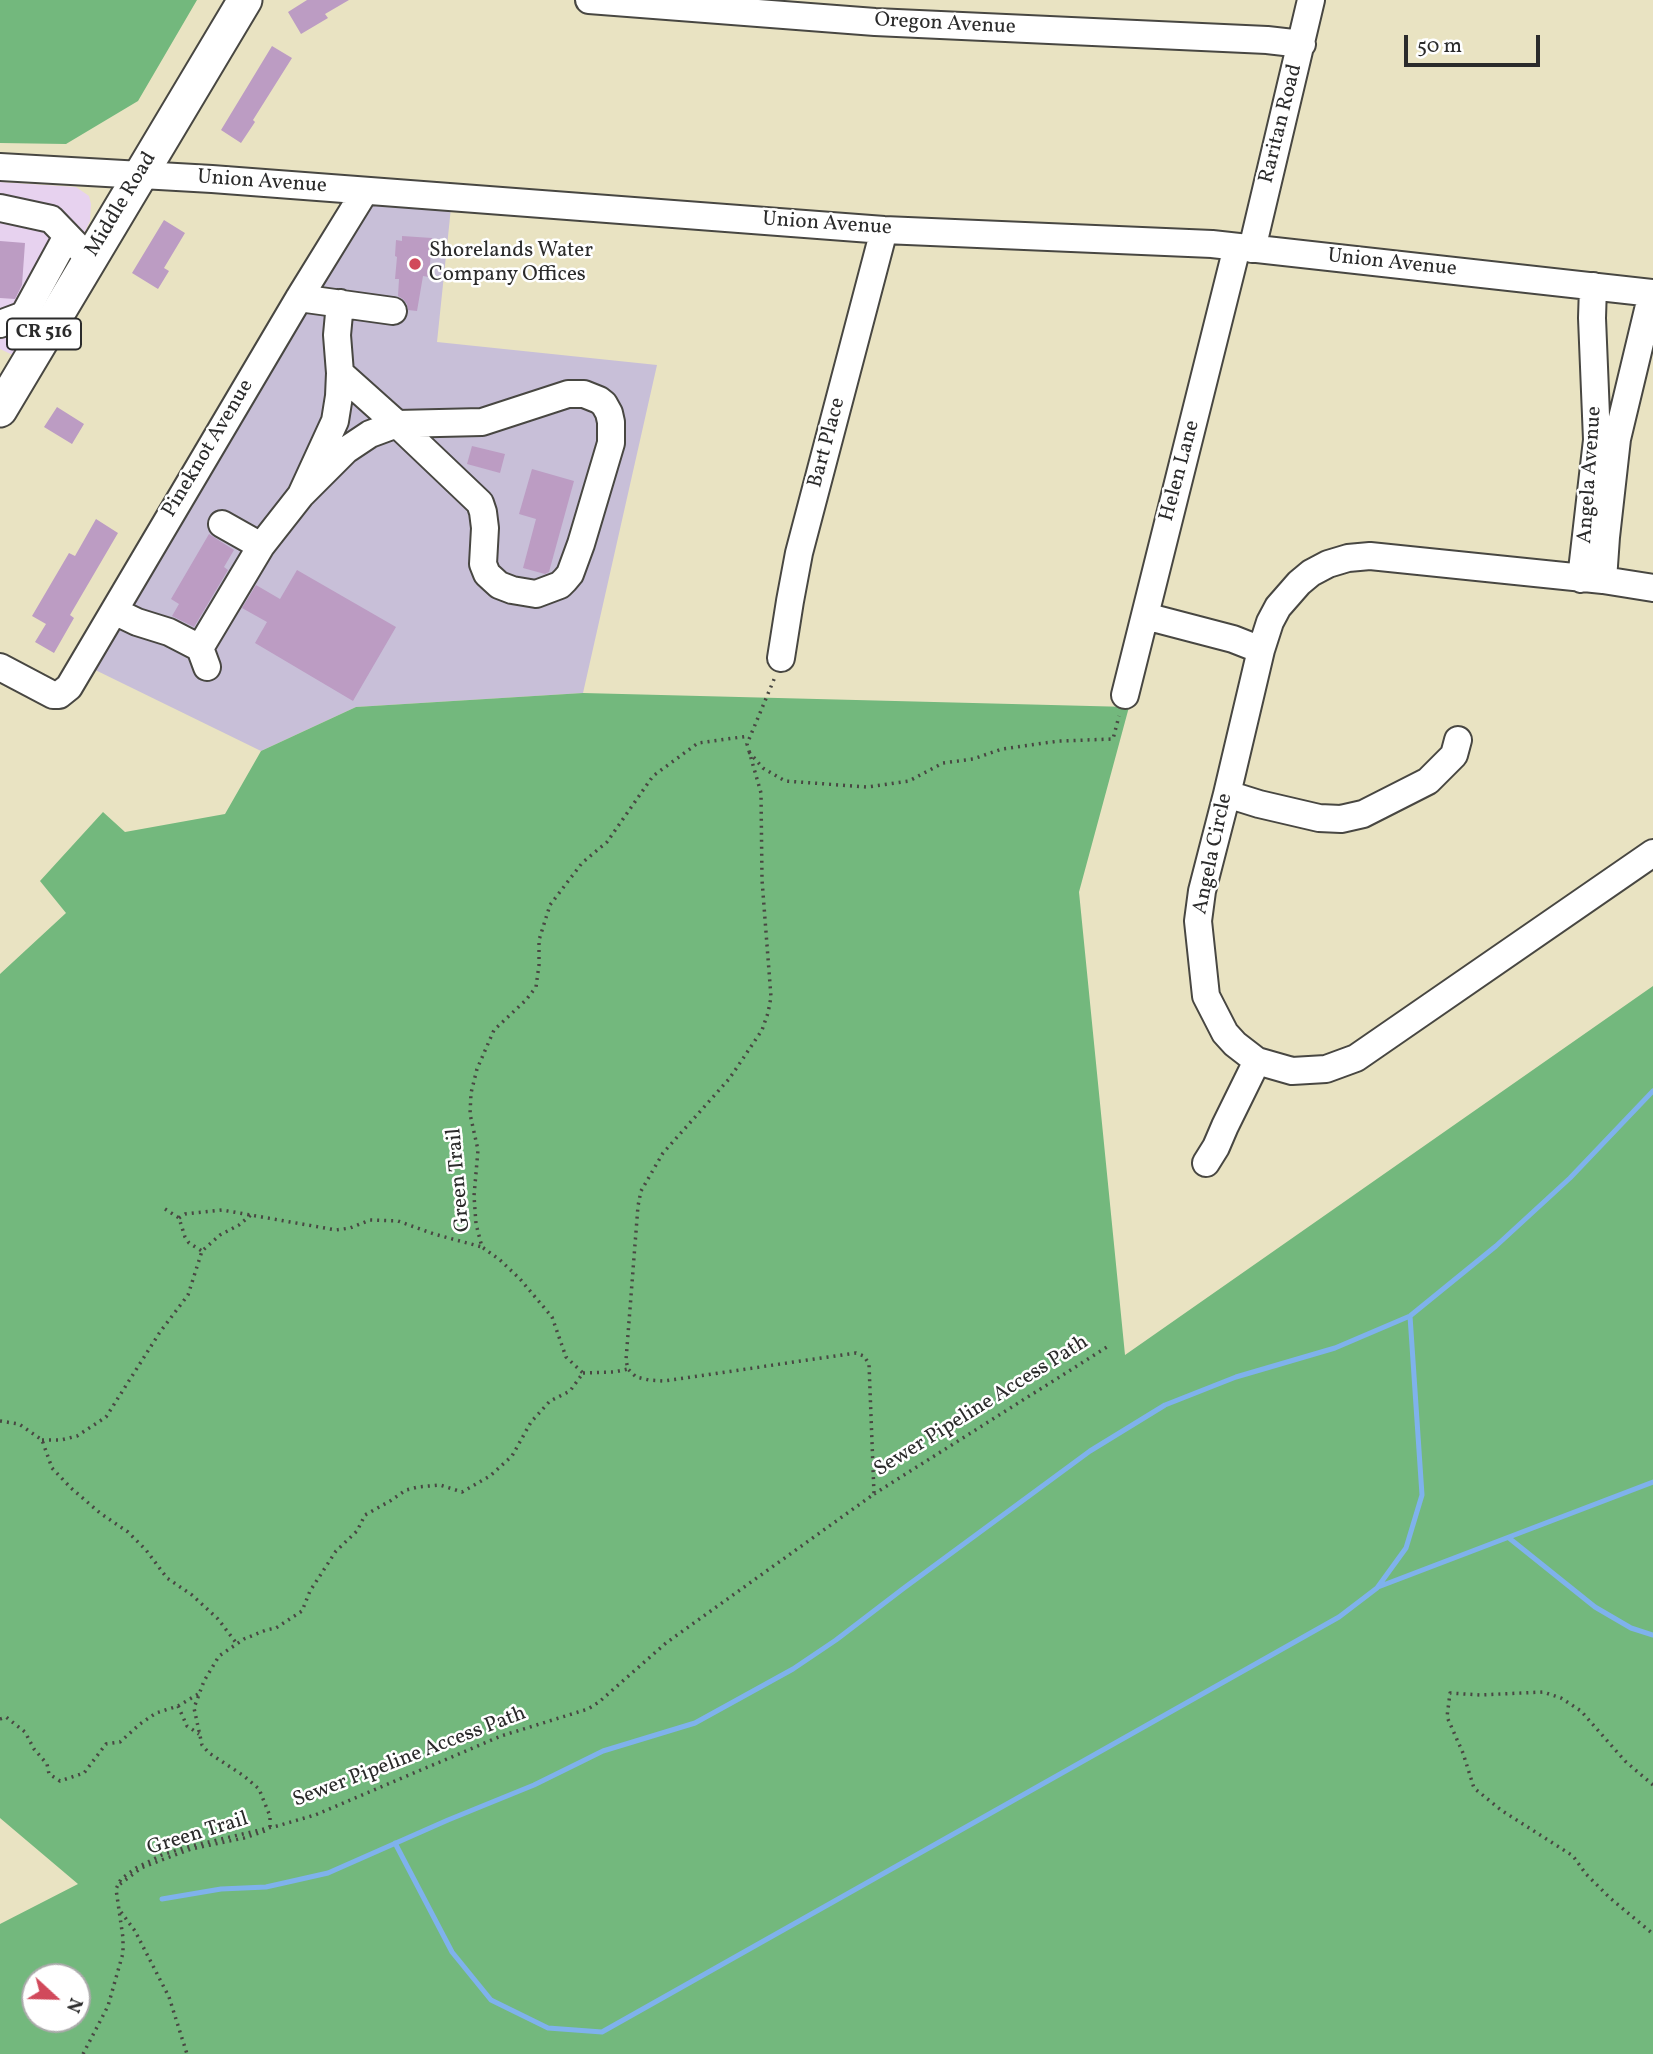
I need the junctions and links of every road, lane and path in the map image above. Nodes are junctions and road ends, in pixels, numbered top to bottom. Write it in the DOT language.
graph roads {
  1 [pos="245,0"];
  2 [pos="589,0"];
  3 [pos="1311,0"];
  4 [pos="1302,44"];
  5 [pos="3,167"];
  6 [pos="139,175"];
  7 [pos="365,191"];
  8 [pos="5,209"];
  9 [pos="884,230"];
  10 [pos="78,247"];
  11 [pos="1245,248"];
  12 [pos="1593,286"];
  13 [pos="1652,293"];
  14 [pos="299,298"];
  15 [pos="340,303"];
  16 [pos="393,311"];
  17 [pos="0,324"];
  18 [pos="340,373"];
  19 [pos="0,410"];
  20 [pos="397,424"];
  21 [pos="300,495"];
  22 [pos="222,524"];
  23 [pos="261,546"];
  24 [pos="1592,580"];
  25 [pos="1653,587"];
  26 [pos="114,611"];
  27 [pos="1145,616"];
  28 [pos="1261,650"];
  29 [pos="781,658"];
  30 [pos="0,667"];
  31 [pos="1125,695"];
  32 [pos="750,736"];
  33 [pos="1458,740"];
  34 [pos="748,751"];
  35 [pos="1227,794"];
  36 [pos="1653,853"];
  37 [pos="1257,1061"];
  38 [pos="1206,1163"];
  39 [pos="165,1209"];
  40 [pos="252,1214"];
  41 [pos="179,1218"];
  42 [pos="482,1247"];
  43 [pos="202,1251"];
  44 [pos="1107,1347"];
  45 [pos="628,1369"];
  46 [pos="583,1373"];
  47 [pos="0,1421"];
  48 [pos="42,1440"];
  49 [pos="874,1494"];
  50 [pos="237,1644"];
  51 [pos="200,1693"];
  52 [pos="178,1706"];
  53 [pos="0,1719"];
  54 [pos="200,1735"];
  55 [pos="1653,1785"];
  56 [pos="270,1827"];
  57 [pos="1653,1934"];
  58 [pos="83,2054"];
  59 [pos="187,2054"];
  1 -- 6 [label="main road, Middle Road / CR 516"];
  2 -- 4 [label="street, Oregon Avenue"];
  3 -- 4 [label="street, Raritan Road"];
  4 -- 11 [label="street, Raritan Road"];
  5 -- 6 [label="street, Union Avenue"];
  5 -- 8 [label="street"];
  6 -- 7 [label="street, Union Avenue"];
  6 -- 10 [label="main road, Middle Road / CR 516"];
  7 -- 9 [label="street, Union Avenue"];
  7 -- 14 [label="street, Pineknot Avenue"];
  8 -- 10 [label="street"];
  9 -- 11 [label="street, Union Avenue"];
  9 -- 29 [label="street, Bart Place"];
  10 -- 17 [label="street"];
  10 -- 19 [label="main road, Middle Road / CR 516"];
  11 -- 12 [label="street, Union Avenue"];
  11 -- 27 [label="street, Helen Lane"];
  12 -- 13 [label="street, Union Avenue"];
  12 -- 24 [label="street, Angela Avenue"];
  13 -- 24 [label="street, Angela Avenue"];
  14 -- 15 [label="street"];
  14 -- 26 [label="street, Pineknot Avenue"];
  15 -- 16 [label="street"];
  15 -- 18 [label="street"];
  18 -- 20 [label="street"];
  18 -- 21 [label="street"];
  20 -- 20 [label="street"];
  20 -- 21 [label="street"];
  21 -- 23 [label="street"];
  22 -- 23 [label="street"];
  23 -- 26 [label="street"];
  24 -- 25 [label="street, Angela Circle"];
  24 -- 28 [label="street, Angela Circle"];
  26 -- 30 [label="street, Pineknot Avenue"];
  27 -- 28 [label="street"];
  27 -- 31 [label="street, Helen Lane"];
  28 -- 35 [label="street, Angela Circle"];
  29 -- 32 [label="path"];
  31 -- 34 [label="path"];
  32 -- 34 [label="path"];
  32 -- 42 [label="path, Green Trail"];
  33 -- 35 [label="street"];
  34 -- 45 [label="path"];
  35 -- 37 [label="street, Angela Circle"];
  36 -- 37 [label="street, Angela Circle"];
  37 -- 38 [label="street"];
  39 -- 41 [label="path"];
  40 -- 41 [label="path"];
  40 -- 42 [label="path"];
  40 -- 43 [label="path"];
  41 -- 43 [label="path"];
  42 -- 46 [label="path, Green Trail"];
  43 -- 48 [label="path"];
  44 -- 49 [label="path, Sewer Pipeline Access Path"];
  45 -- 46 [label="path"];
  45 -- 49 [label="path, Sewer Pipeline Access Path"];
  46 -- 50 [label="path"];
  47 -- 48 [label="path"];
  48 -- 50 [label="path"];
  49 -- 56 [label="path, Sewer Pipeline Access Path"];
  50 -- 51 [label="path"];
  51 -- 52 [label="path"];
  51 -- 54 [label="path"];
  52 -- 53 [label="path"];
  52 -- 54 [label="path, Green Trail"];
  54 -- 56 [label="path, Green Trail"];
  55 -- 57 [label="path"];
  56 -- 58 [label="path, Sewer Pipeline Access Path"];
  56 -- 59 [label="path, Green Trail"];
}
